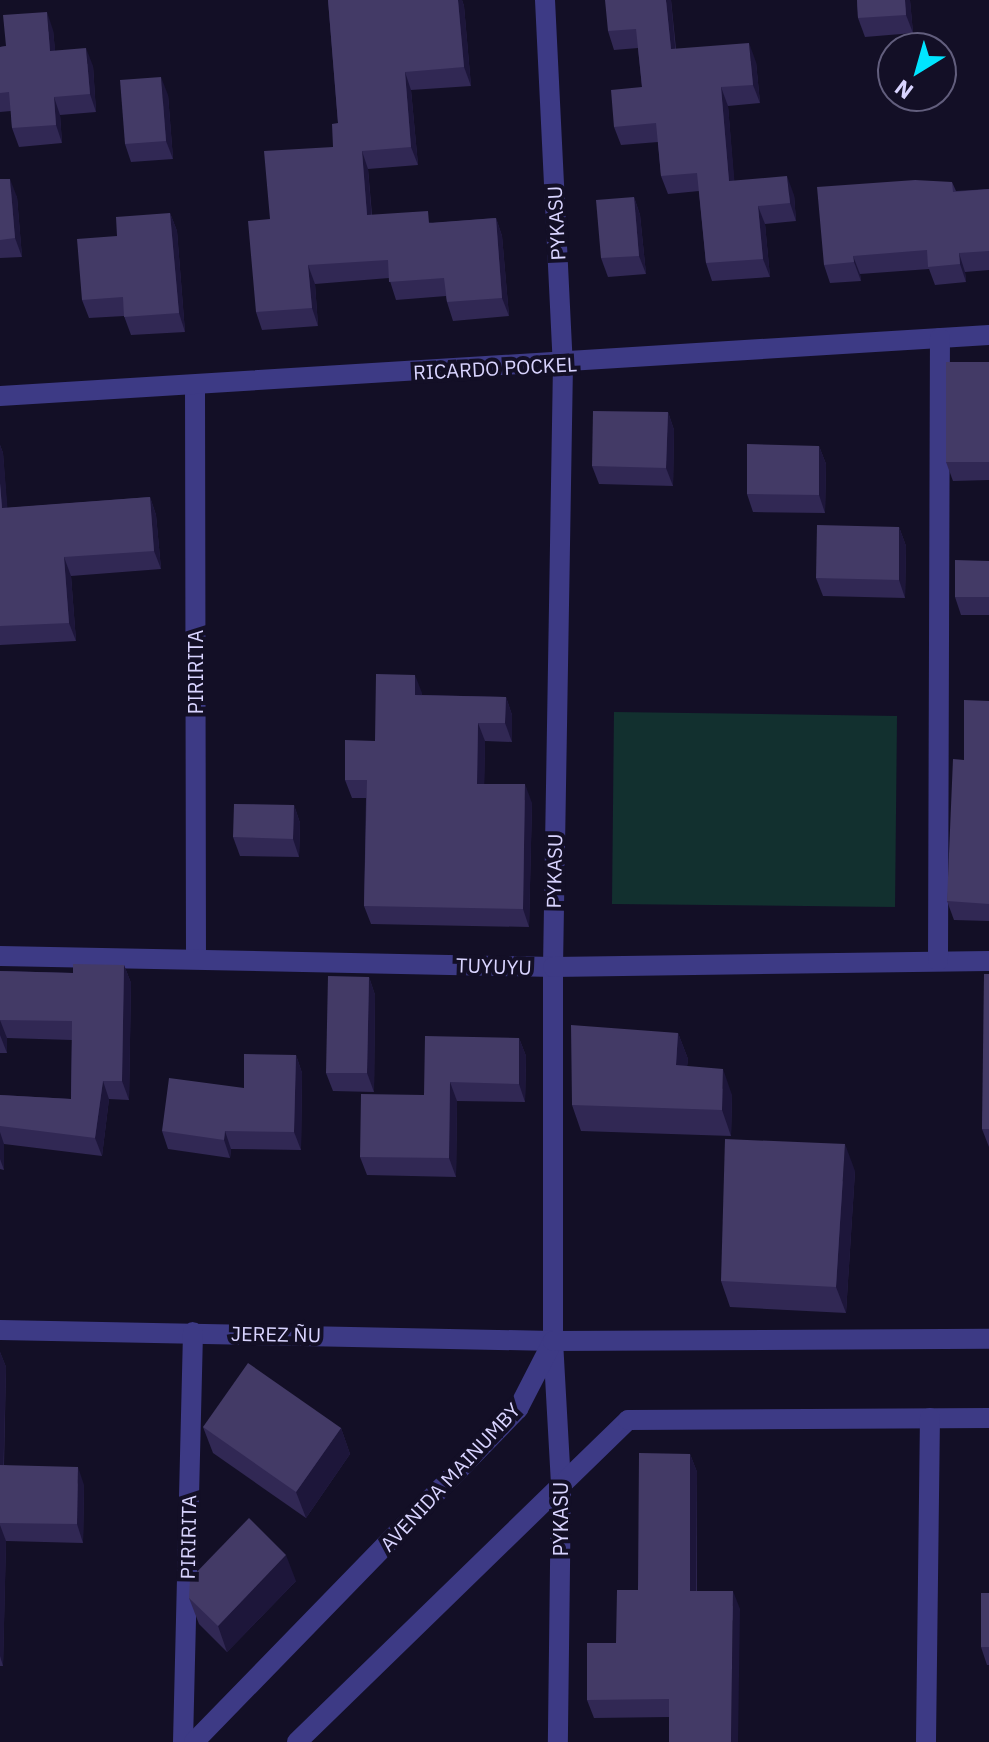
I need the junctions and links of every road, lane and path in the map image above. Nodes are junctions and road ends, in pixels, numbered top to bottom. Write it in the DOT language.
graph roads {
  1 [pos="545,0"];
  2 [pos="989,335"];
  3 [pos="940,338"];
  4 [pos="563,364"];
  5 [pos="195,386"];
  6 [pos="0,396"];
  7 [pos="0,956"];
  8 [pos="196,958"];
  9 [pos="938,961"];
  10 [pos="989,961"];
  11 [pos="553,967"];
  12 [pos="0,1330"];
  13 [pos="193,1332"];
  14 [pos="989,1339"];
  15 [pos="553,1341"];
  16 [pos="930,1418"];
  17 [pos="989,1418"];
  18 [pos="561,1485"];
  19 [pos="183,1742"];
  20 [pos="194,1742"];
  21 [pos="297,1742"];
  22 [pos="558,1742"];
  23 [pos="926,1742"];
  1 -- 4 [label="street, PYKASU"];
  2 -- 3 [label="street, RICARDO POCKEL"];
  3 -- 4 [label="street, RICARDO POCKEL"];
  3 -- 9 [label="street"];
  4 -- 5 [label="street, RICARDO POCKEL"];
  4 -- 11 [label="street, PYKASU"];
  5 -- 6 [label="street, RICARDO POCKEL"];
  5 -- 8 [label="street, PIRIRITA"];
  7 -- 8 [label="street, TUYUYU"];
  8 -- 11 [label="street, TUYUYU"];
  9 -- 10 [label="street, TUYUYU"];
  9 -- 11 [label="street, TUYUYU"];
  11 -- 15 [label="street, PYKASU"];
  12 -- 13 [label="street, JEREZ ÑU"];
  13 -- 15 [label="street, JEREZ ÑU"];
  13 -- 19 [label="street, PIRIRITA"];
  14 -- 15 [label="street"];
  15 -- 18 [label="street, PYKASU"];
  15 -- 20 [label="street, AVENIDA MAINUMBY"];
  16 -- 17 [label="street"];
  16 -- 18 [label="street"];
  16 -- 23 [label="street"];
  18 -- 21 [label="street"];
  18 -- 22 [label="street, PYKASU"];
}
